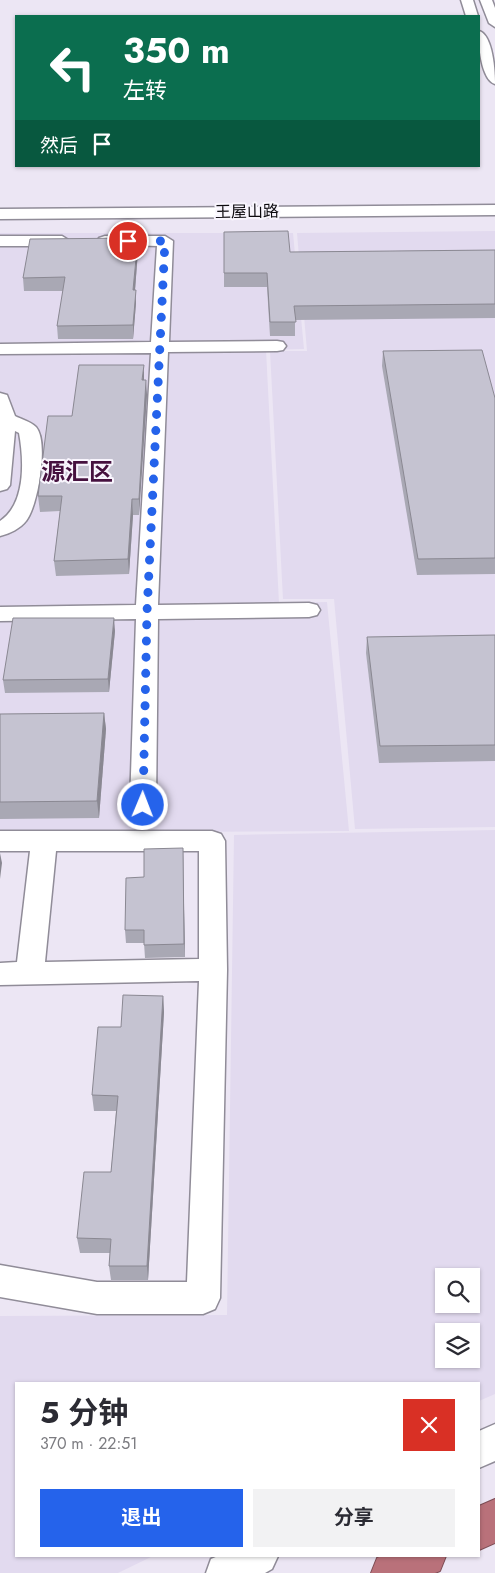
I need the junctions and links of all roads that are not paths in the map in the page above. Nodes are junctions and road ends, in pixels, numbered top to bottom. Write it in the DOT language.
graph roads {
  1 [pos="467,0"];
  2 [pos="486,0"];
  3 [pos="472,15"];
  4 [pos="495,22"];
  5 [pos="480,40"];
  6 [pos="495,80"];
  7 [pos="495,210"];
  8 [pos="0,214"];
  9 [pos="495,221"];
  10 [pos="0,223"];
  11 [pos="0,241"];
  12 [pos="277,346"];
  13 [pos="160,348"];
  14 [pos="0,349"];
  15 [pos="0,399"];
  16 [pos="7,419"];
  17 [pos="0,486"];
  18 [pos="0,530"];
  19 [pos="309,610"];
  20 [pos="147,612"];
  21 [pos="0,614"];
  22 [pos="143,805"];
  23 [pos="0,841"];
  24 [pos="44,841"];
  25 [pos="213,970"];
  26 [pos="0,974"];
  27 [pos="30,974"];
  28 [pos="0,1281"];
  29 [pos="495,1442"];
  30 [pos="480,1450"];
  31 [pos="495,1520"];
  32 [pos="480,1528"];
  33 [pos="257,1557"];
  34 [pos="423,1557"];
  35 [pos="225,1573"];
  36 [pos="392,1573"];
  1 -- 3 [label="street"];
  2 -- 4 [label="street"];
  5 -- 6 [label="street"];
  7 -- 8 [label="street, 王屋山路"];
  9 -- 10 [label="street, 王屋山路"];
  11 -- 13 [label="street"];
  12 -- 13 [label="street"];
  13 -- 14 [label="street"];
  13 -- 20 [label="street"];
  15 -- 16 [label="street"];
  16 -- 17 [label="street"];
  16 -- 18 [label="street"];
  19 -- 20 [label="street"];
  20 -- 21 [label="street"];
  20 -- 22 [label="street"];
  23 -- 24 [label="street"];
  24 -- 25 [label="street"];
  24 -- 27 [label="street"];
  25 -- 27 [label="street"];
  25 -- 28 [label="street"];
  26 -- 27 [label="street"];
  29 -- 30 [label="street"];
  31 -- 32 [label="highway"];
  33 -- 35 [label="street"];
  34 -- 36 [label="highway"];
}
